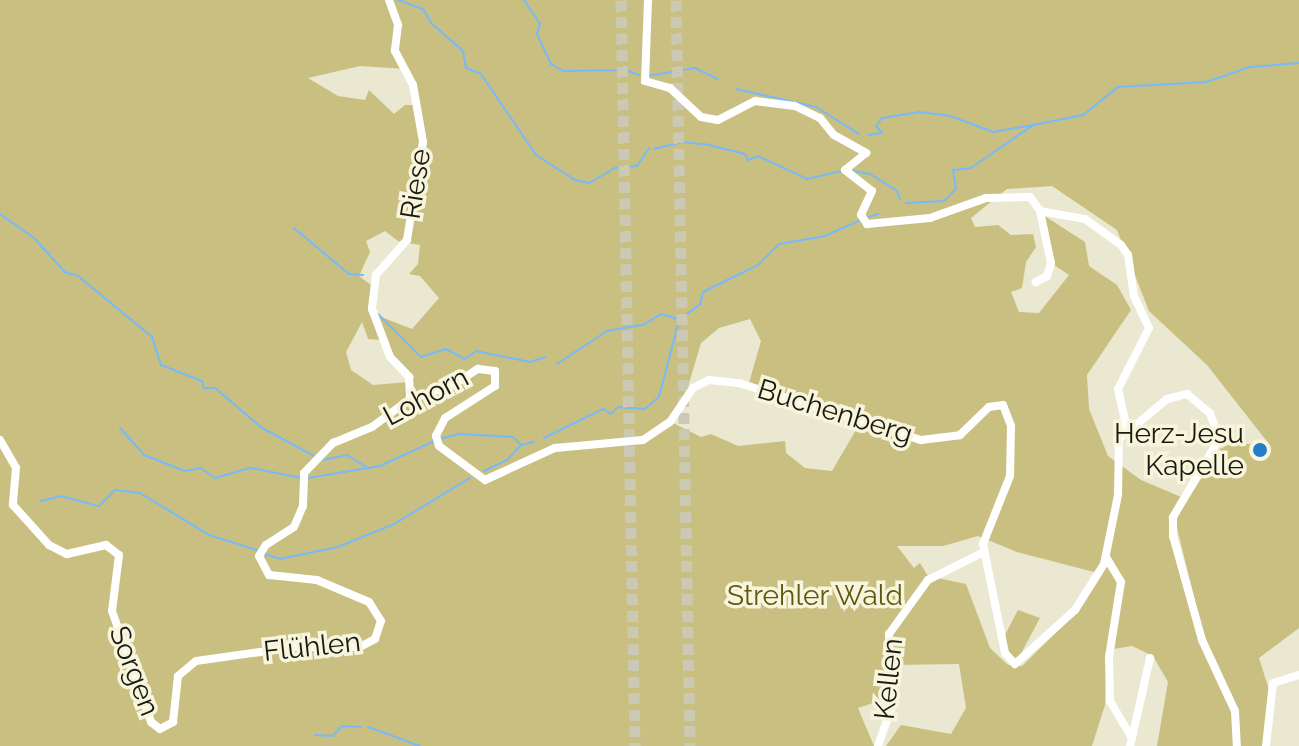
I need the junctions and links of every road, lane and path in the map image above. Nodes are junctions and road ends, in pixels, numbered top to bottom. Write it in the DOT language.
graph roads {
  1 [pos="389,0"];
  2 [pos="648,0"];
  3 [pos="1040,211"];
  4 [pos="1036,282"];
  5 [pos="410,399"];
  6 [pos="670,422"];
  7 [pos="1127,429"];
  8 [pos="0,440"];
  9 [pos="984,552"];
  10 [pos="1106,557"];
  11 [pos="380,616"];
  12 [pos="224,657"];
  13 [pos="1150,658"];
  14 [pos="1299,675"];
  15 [pos="1131,742"];
  16 [pos="878,746"];
  17 [pos="1237,746"];
  18 [pos="1266,746"];
  1 -- 5 [label="street, Riese"];
  2 -- 3 [label="street"];
  3 -- 4 [label="street"];
  3 -- 7 [label="street"];
  5 -- 6 [label="street, Lohorn"];
  5 -- 11 [label="street, Lohorn"];
  6 -- 9 [label="street, Buchenberg"];
  7 -- 10 [label="street"];
  7 -- 17 [label="street"];
  8 -- 12 [label="street, Sorgen"];
  9 -- 10 [label="street"];
  9 -- 16 [label="street, Kellen"];
  10 -- 15 [label="street"];
  11 -- 12 [label="street, Flühlen"];
  13 -- 15 [label="street"];
  14 -- 18 [label="street"];
}
